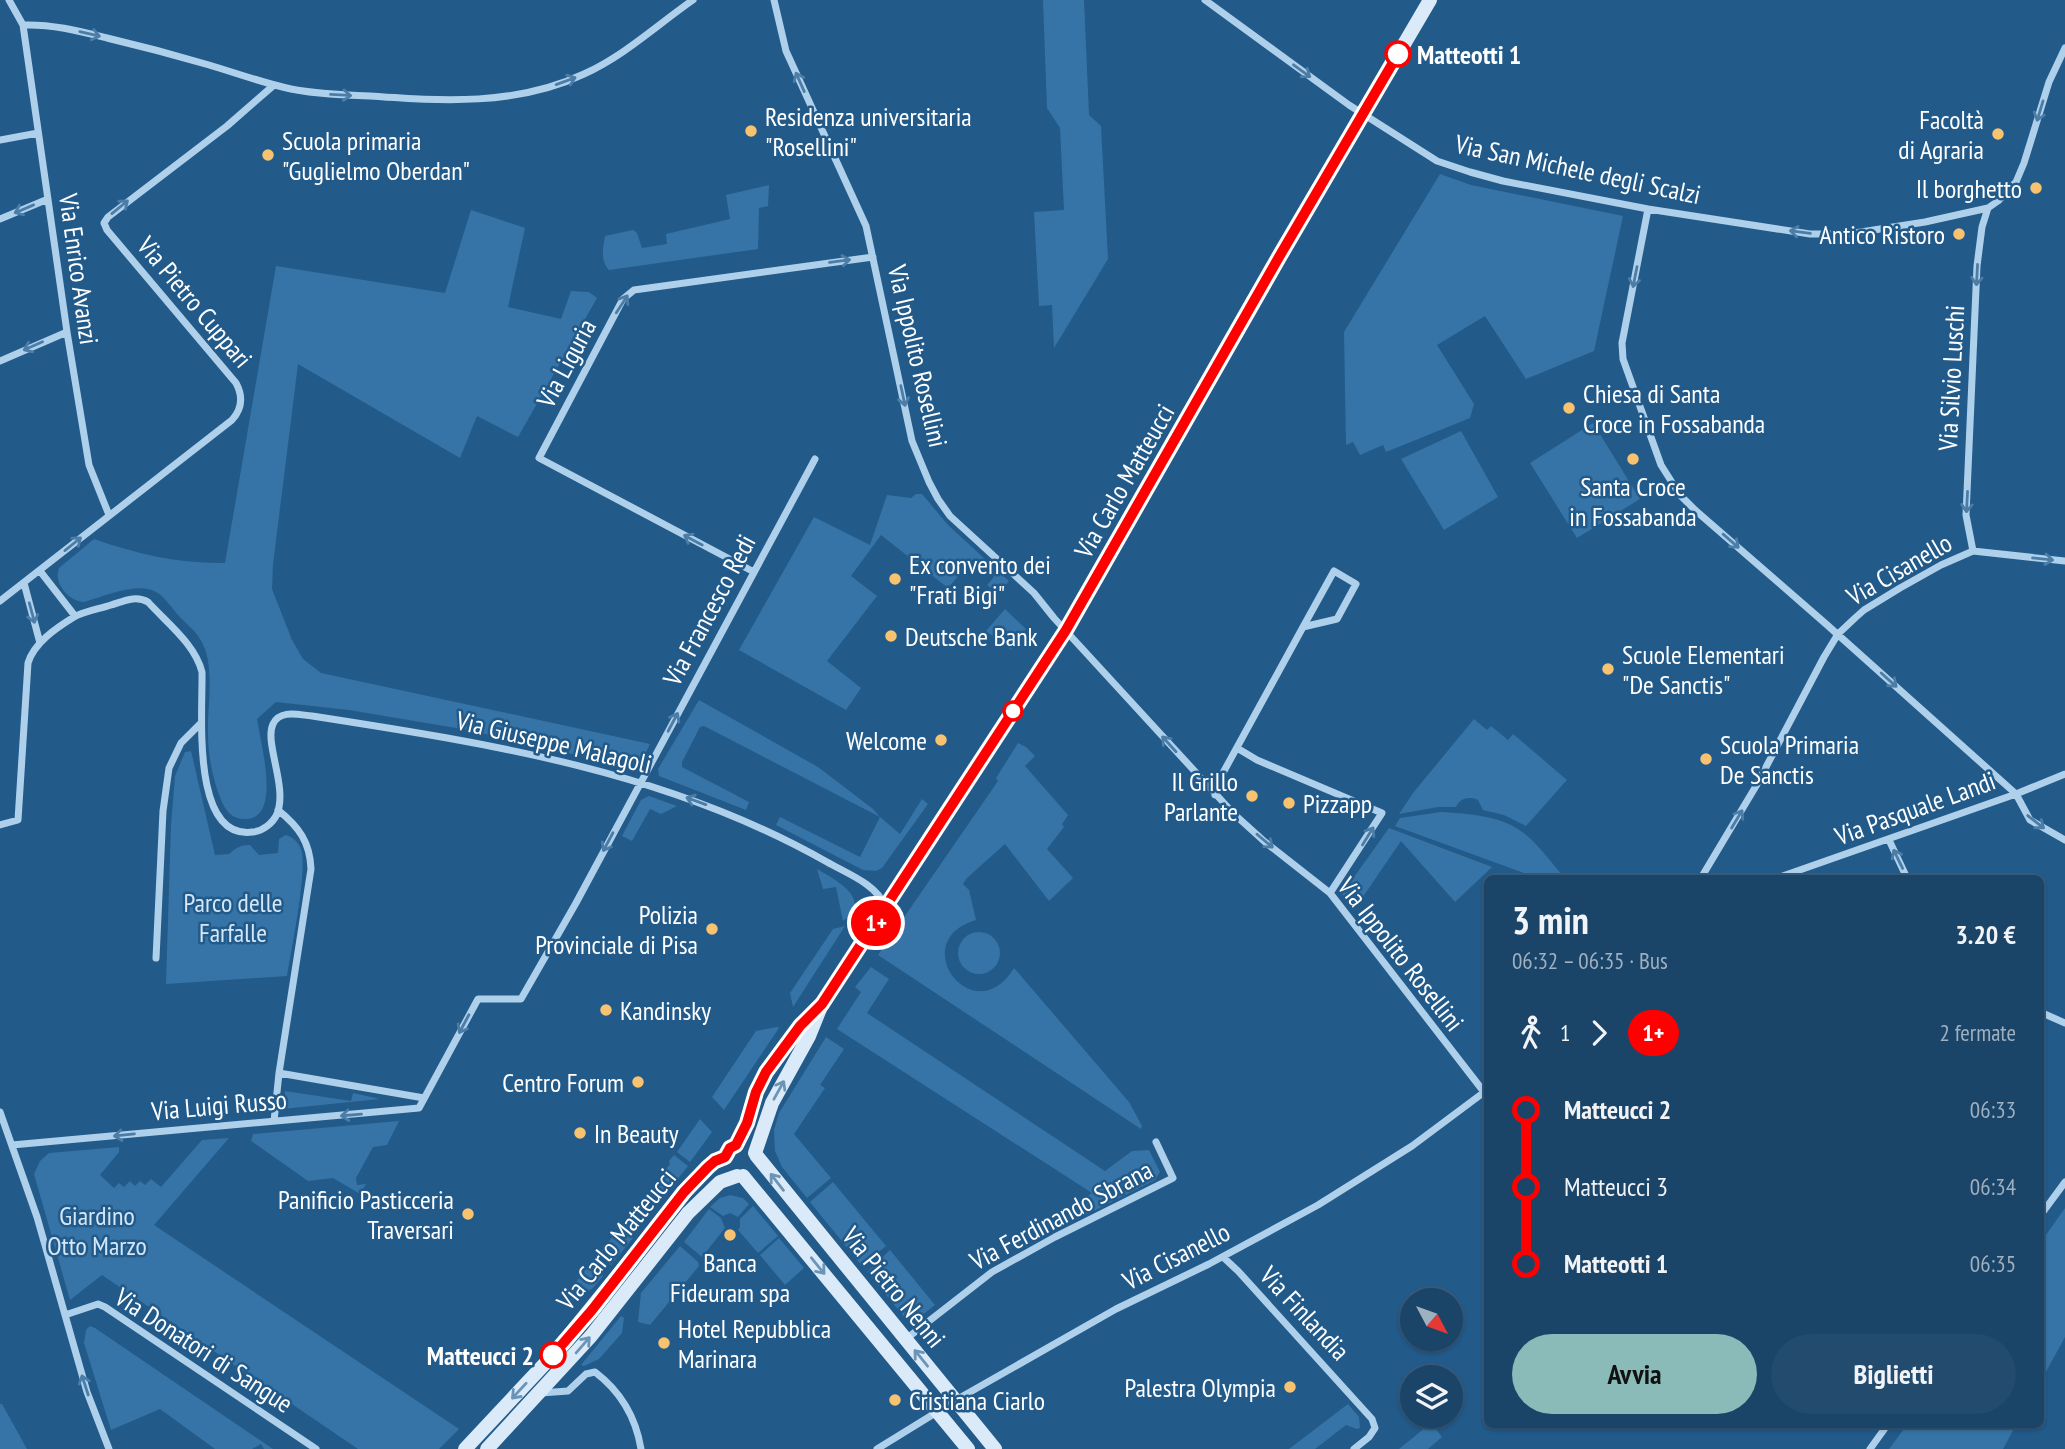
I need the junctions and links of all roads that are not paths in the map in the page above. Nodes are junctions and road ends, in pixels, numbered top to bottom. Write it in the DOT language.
graph roads {
  1 [pos="9,0"];
  2 [pos="774,0"];
  3 [pos="1205,0"];
  4 [pos="1430,0"];
  5 [pos="688,2"];
  6 [pos="23,25"];
  7 [pos="2065,48"];
  8 [pos="274,85"];
  9 [pos="1363,115"];
  10 [pos="38,133"];
  11 [pos="0,140"];
  12 [pos="48,199"];
  13 [pos="1988,208"];
  14 [pos="1648,209"];
  15 [pos="0,219"];
  16 [pos="873,257"];
  17 [pos="66,332"];
  18 [pos="0,361"];
  19 [pos="815,459"];
  20 [pos="109,515"];
  21 [pos="1973,551"];
  22 [pos="2065,561"];
  23 [pos="40,571"];
  24 [pos="754,572"];
  25 [pos="24,583"];
  26 [pos="0,601"];
  27 [pos="75,616"];
  28 [pos="1303,627"];
  29 [pos="1066,630"];
  30 [pos="1838,634"];
  31 [pos="40,643"];
  32 [pos="201,723"];
  33 [pos="1237,748"];
  34 [pos="2065,774"];
  35 [pos="641,782"];
  36 [pos="2016,794"];
  37 [pos="1215,795"];
  38 [pos="278,810"];
  39 [pos="0,825"];
  40 [pos="1889,839"];
  41 [pos="2065,840"];
  42 [pos="1704,875"];
  43 [pos="1786,875"];
  44 [pos="1906,875"];
  45 [pos="1330,893"];
  46 [pos="886,907"];
  47 [pos="156,958"];
  48 [pos="822,1004"];
  49 [pos="2044,1014"];
  50 [pos="2065,1023"];
  51 [pos="279,1073"];
  52 [pos="1484,1088"];
  53 [pos="1484,1092"];
  54 [pos="424,1098"];
  55 [pos="0,1112"];
  56 [pos="274,1121"];
  57 [pos="2,1123"];
  58 [pos="1156,1142"];
  59 [pos="12,1145"];
  60 [pos="736,1145"];
  61 [pos="755,1154"];
  62 [pos="725,1157"];
  63 [pos="740,1176"];
  64 [pos="2065,1182"];
  65 [pos="2044,1211"];
  66 [pos="1223,1257"];
  67 [pos="65,1315"];
  68 [pos="906,1339"];
  69 [pos="540,1392"];
  70 [pos="955,1400"];
  71 [pos="937,1411"];
  72 [pos="1885,1428"];
  73 [pos="109,1449"];
  74 [pos="316,1449"];
  75 [pos="465,1449"];
  76 [pos="487,1449"];
  77 [pos="641,1449"];
  78 [pos="877,1449"];
  79 [pos="968,1449"];
  80 [pos="995,1449"];
  81 [pos="1354,1449"];
  82 [pos="1870,1449"];
  1 -- 6 [label="street"];
  16 -- 2 [label="street, Via Ippolito Rosellini, one-way"];
  3 -- 9 [label="street, Via San Michele degli Scalzi, one-way"];
  4 -- 9 [label="main road, Via Carlo Matteucci"];
  8 -- 5 [label="street, one-way"];
  6 -- 8 [label="street, one-way"];
  6 -- 10 [label="street, Via Enrico Avanzi"];
  7 -- 13 [label="street, one-way"];
  20 -- 8 [label="street, Via Pietro Cuppari, one-way"];
  9 -- 14 [label="street, Via San Michele degli Scalzi"];
  9 -- 29 [label="main road, Via Carlo Matteucci"];
  10 -- 11 [label="street"];
  10 -- 12 [label="street, Via Enrico Avanzi"];
  12 -- 15 [label="street, one-way"];
  12 -- 17 [label="street, Via Enrico Avanzi"];
  13 -- 14 [label="street, Via San Michele degli Scalzi, one-way"];
  13 -- 21 [label="street, Via Silvio Luschi, one-way"];
  14 -- 30 [label="street, one-way"];
  24 -- 16 [label="street, Via Liguria, one-way"];
  16 -- 29 [label="street, Via Ippolito Rosellini, one-way"];
  17 -- 18 [label="street, one-way"];
  17 -- 20 [label="street, Via Enrico Avanzi"];
  19 -- 24 [label="street, Via Francesco Redi"];
  23 -- 20 [label="street, Via Pietro Cuppari, one-way"];
  21 -- 22 [label="street, one-way"];
  21 -- 30 [label="street, Via Cisanello"];
  23 -- 25 [label="street, Via Pietro Cuppari"];
  23 -- 27 [label="street"];
  35 -- 24 [label="street, Via Francesco Redi, one-way"];
  25 -- 26 [label="street, Via Pietro Cuppari"];
  25 -- 31 [label="street, one-way"];
  27 -- 31 [label="street"];
  27 -- 32 [label="street"];
  28 -- 28 [label="street"];
  28 -- 33 [label="street"];
  37 -- 29 [label="street, Via Ippolito Rosellini, one-way"];
  29 -- 46 [label="main road, Via Carlo Matteucci"];
  30 -- 36 [label="street, one-way"];
  42 -- 30 [label="street, Via Cisanello, one-way"];
  31 -- 39 [label="street"];
  32 -- 38 [label="street"];
  32 -- 47 [label="street"];
  33 -- 37 [label="street"];
  45 -- 33 [label="street, one-way"];
  34 -- 36 [label="street, Via Pasquale Landi"];
  35 -- 38 [label="street, Via Giuseppe Malagoli"];
  46 -- 35 [label="street, Via Giuseppe Malagoli, one-way"];
  35 -- 54 [label="street, one-way"];
  36 -- 40 [label="street, Via Pasquale Landi"];
  36 -- 41 [label="street, one-way"];
  37 -- 45 [label="street, Via Ippolito Rosellini, one-way"];
  38 -- 51 [label="street"];
  40 -- 43 [label="street, Via Pasquale Landi"];
  44 -- 40 [label="street, one-way"];
  45 -- 52 [label="street, Via Ippolito Rosellini"];
  46 -- 48 [label="main road, Via Carlo Matteucci"];
  48 -- 60 [label="main road, Via Carlo Matteucci"];
  61 -- 48 [label="main road, Via Carlo Matteucci, one-way"];
  49 -- 50 [label="street"];
  51 -- 54 [label="street, Via Luigi Russo"];
  51 -- 56 [label="street"];
  53 -- 66 [label="street, Via Cisanello"];
  54 -- 56 [label="street, Via Luigi Russo, one-way"];
  55 -- 57 [label="street"];
  56 -- 59 [label="street, Via Luigi Russo, one-way"];
  57 -- 59 [label="street"];
  58 -- 68 [label="street, Via Ferdinando Sbrana"];
  59 -- 67 [label="street"];
  60 -- 61 [label="main road"];
  60 -- 62 [label="main road"];
  61 -- 63 [label="main road"];
  68 -- 61 [label="main road, Via Pietro Nenni, one-way"];
  62 -- 63 [label="main road"];
  62 -- 75 [label="main road, Via Carlo Matteucci, one-way"];
  69 -- 63 [label="main road, Via Carlo Matteucci, one-way"];
  63 -- 71 [label="main road, Via Pietro Nenni, one-way"];
  64 -- 65 [label="street"];
  66 -- 70 [label="street, Via Cisanello"];
  66 -- 81 [label="street, Via Finlandia"];
  73 -- 67 [label="street, one-way"];
  67 -- 74 [label="street, Via Donatori di Sangue"];
  70 -- 68 [label="main road, Via Pietro Nenni, one-way"];
  69 -- 76 [label="main road, Via Carlo Matteucci"];
  69 -- 77 [label="street"];
  70 -- 71 [label="street, Via Cisanello"];
  70 -- 80 [label="main road, Via Pietro Nenni"];
  71 -- 78 [label="street, Via Cisanello"];
  71 -- 79 [label="main road, Via Pietro Nenni"];
  72 -- 82 [label="street"];
}
